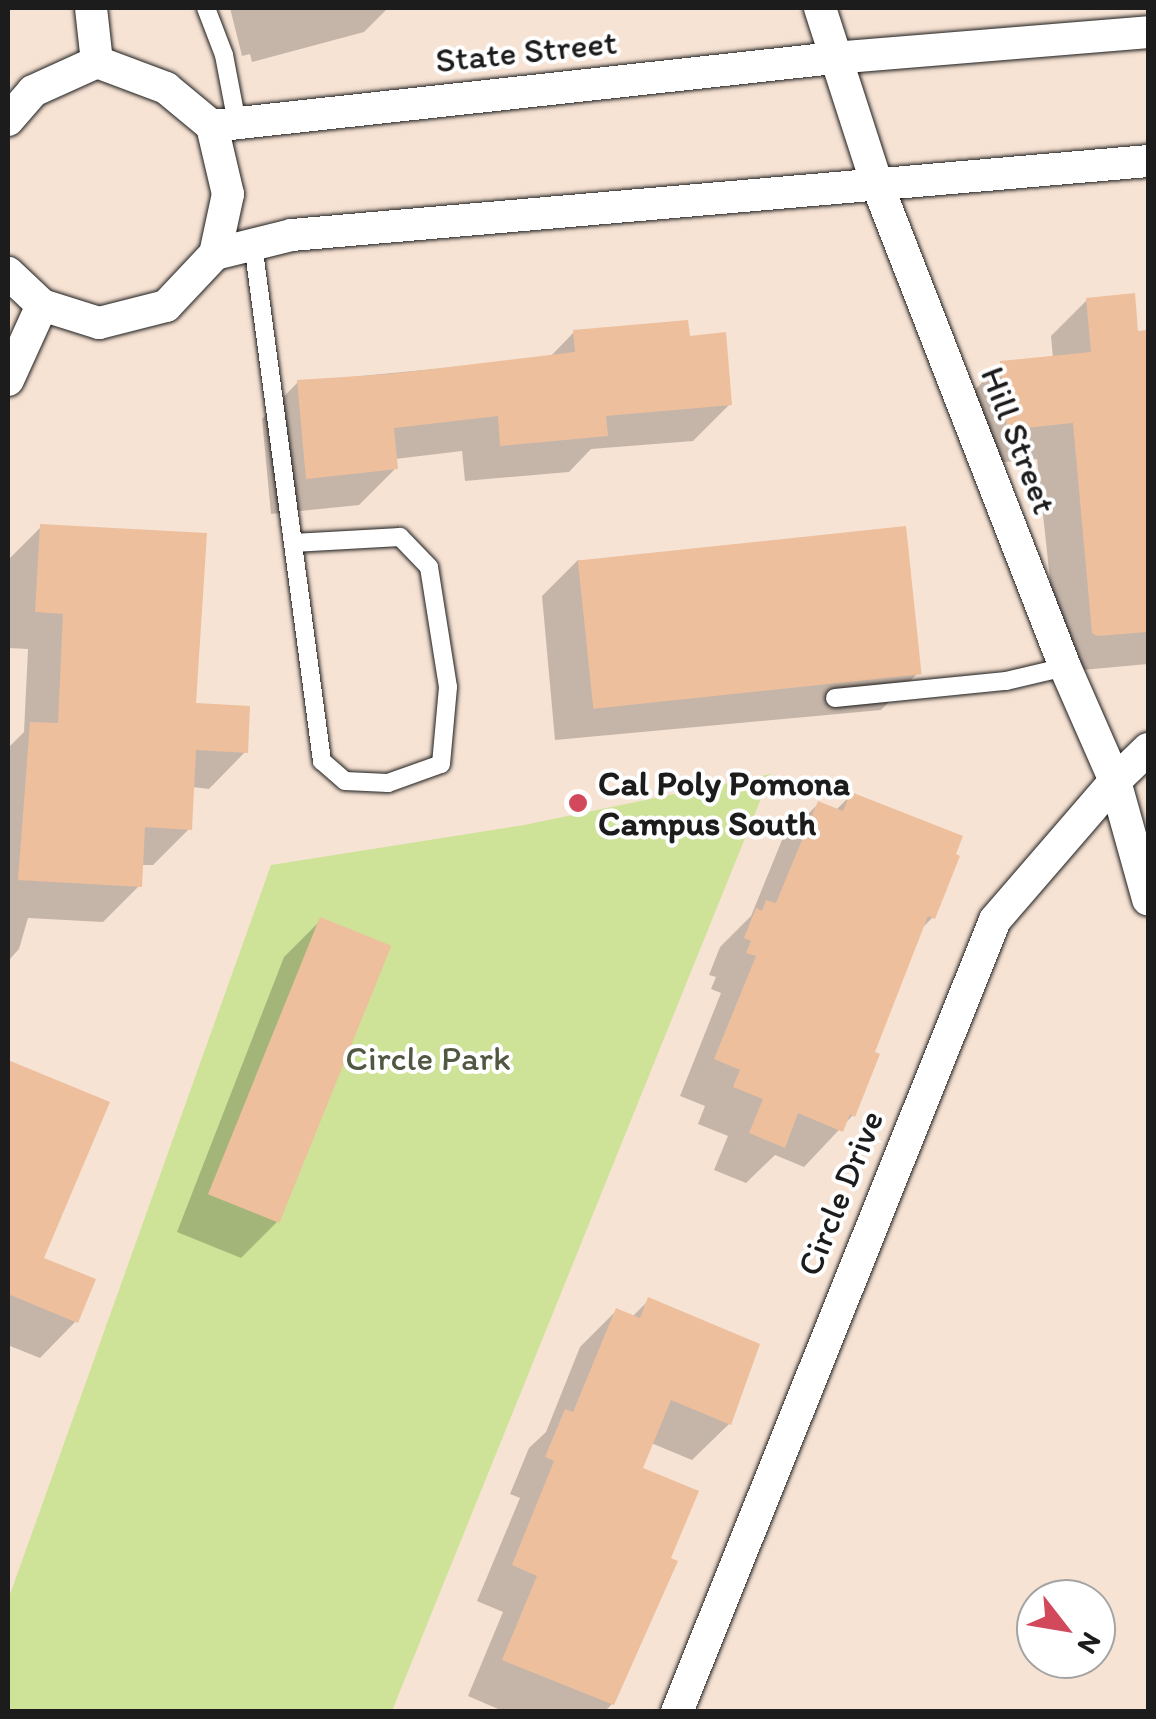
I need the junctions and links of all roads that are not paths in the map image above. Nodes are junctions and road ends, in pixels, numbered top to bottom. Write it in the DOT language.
graph roads {
  1 [pos="91,8"];
  2 [pos="206,8"];
  3 [pos="820,8"];
  4 [pos="1148,32"];
  5 [pos="834,58"];
  6 [pos="96,62"];
  7 [pos="8,120"];
  8 [pos="225,124"];
  9 [pos="1148,161"];
  10 [pos="876,184"];
  11 [pos="253,244"];
  12 [pos="215,254"];
  13 [pos="8,273"];
  14 [pos="42,306"];
  15 [pos="8,380"];
  16 [pos="294,542"];
  17 [pos="1064,668"];
  18 [pos="835,698"];
  19 [pos="1148,749"];
  20 [pos="1115,780"];
  21 [pos="1148,900"];
  22 [pos="676,1712"];
  1 -- 6 [label="street"];
  2 -- 8 [label="lane"];
  3 -- 5 [label="street, Hill Street"];
  4 -- 5 [label="street, State Street"];
  5 -- 8 [label="street, State Street"];
  5 -- 10 [label="street, Hill Street"];
  6 -- 7 [label="street"];
  6 -- 8 [label="street"];
  8 -- 12 [label="street"];
  9 -- 10 [label="street"];
  10 -- 11 [label="street"];
  10 -- 17 [label="street, Hill Street"];
  11 -- 12 [label="street"];
  11 -- 16 [label="lane"];
  12 -- 14 [label="street"];
  13 -- 14 [label="street"];
  14 -- 15 [label="street"];
  16 -- 16 [label="lane"];
  17 -- 18 [label="lane"];
  17 -- 20 [label="street, Hill Street"];
  19 -- 20 [label="street, Circle Drive"];
  20 -- 21 [label="street, Hill Street"];
  20 -- 22 [label="street, Circle Drive"];
}
